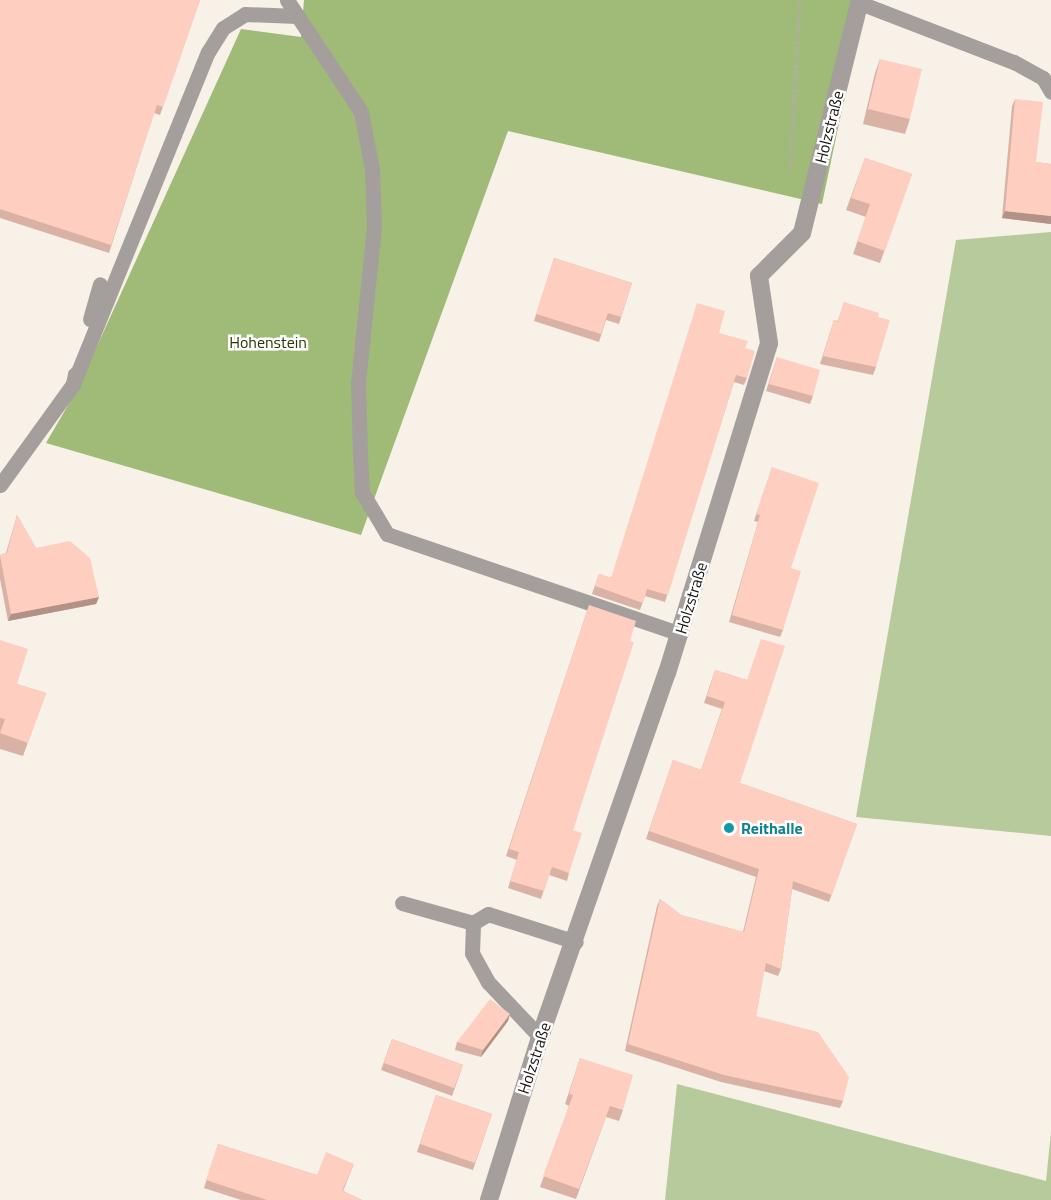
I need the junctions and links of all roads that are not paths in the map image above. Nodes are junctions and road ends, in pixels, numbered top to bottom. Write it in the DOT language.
graph roads {
  1 [pos="287,0"];
  2 [pos="860,2"];
  3 [pos="297,16"];
  4 [pos="1051,92"];
  5 [pos="100,285"];
  6 [pos="73,384"];
  7 [pos="0,485"];
  8 [pos="680,634"];
  9 [pos="402,903"];
  10 [pos="473,923"];
  11 [pos="576,942"];
  12 [pos="540,1037"];
  13 [pos="489,1200"];
  1 -- 3 [label="lane"];
  2 -- 4 [label="lane"];
  2 -- 8 [label="street, Holzstraße"];
  3 -- 6 [label="lane"];
  3 -- 8 [label="lane"];
  5 -- 6 [label="lane"];
  6 -- 7 [label="lane"];
  8 -- 11 [label="street, Holzstraße"];
  9 -- 10 [label="lane"];
  10 -- 11 [label="lane"];
  10 -- 12 [label="lane"];
  11 -- 12 [label="street, Holzstraße"];
  12 -- 13 [label="street, Holzstraße"];
}
